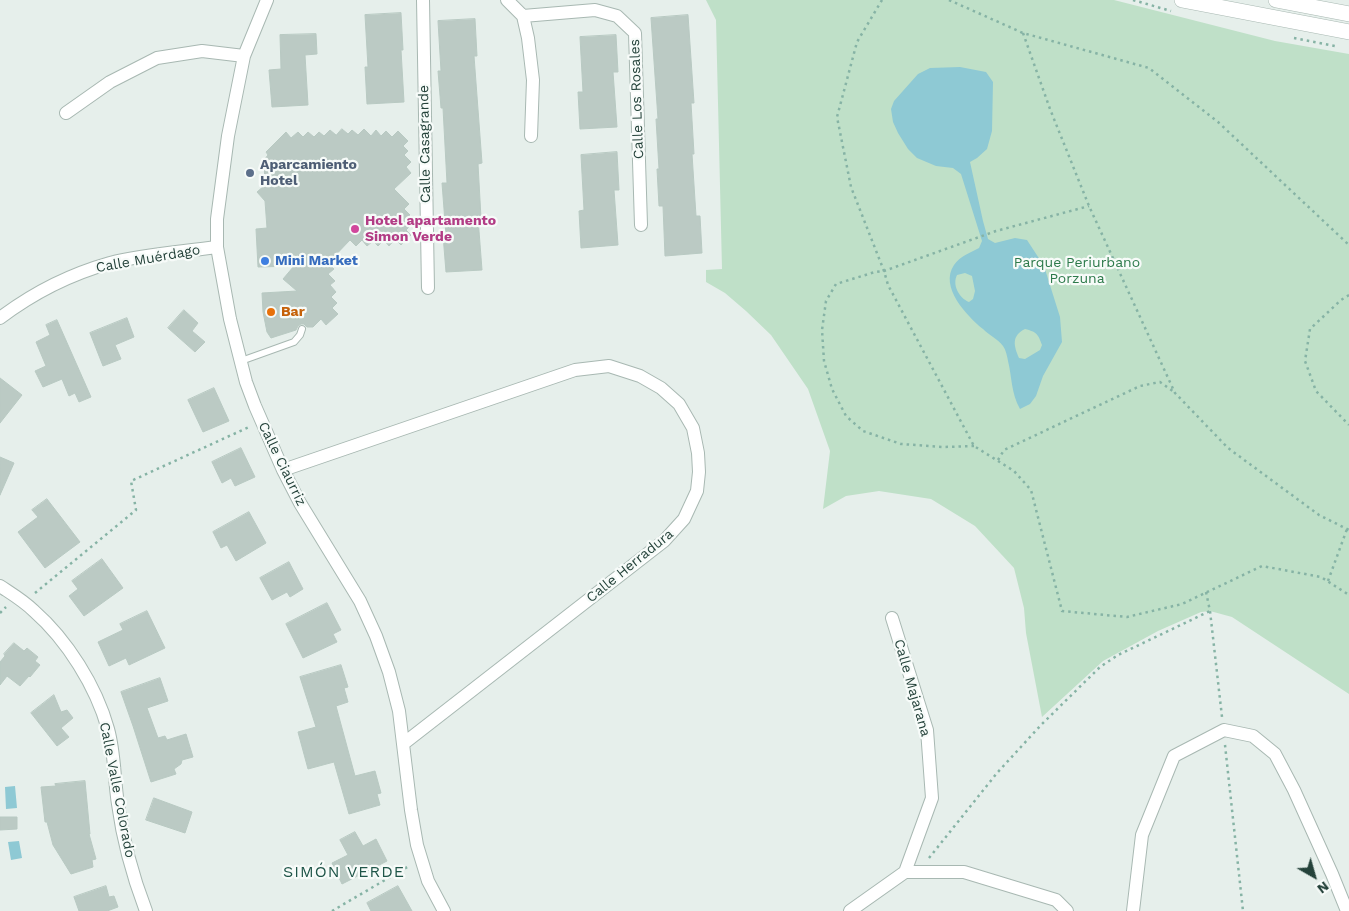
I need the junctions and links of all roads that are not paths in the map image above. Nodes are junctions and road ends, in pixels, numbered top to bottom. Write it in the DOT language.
graph roads {
  1 [pos="267,0"];
  2 [pos="423,0"];
  3 [pos="507,0"];
  4 [pos="1182,0"];
  5 [pos="1276,0"];
  6 [pos="1349,14"];
  7 [pos="523,16"];
  8 [pos="1349,32"];
  9 [pos="244,56"];
  10 [pos="66,113"];
  11 [pos="531,136"];
  12 [pos="641,225"];
  13 [pos="218,247"];
  14 [pos="428,288"];
  15 [pos="0,318"];
  16 [pos="302,329"];
  17 [pos="241,362"];
  18 [pos="283,470"];
  19 [pos="0,586"];
  20 [pos="892,618"];
  21 [pos="403,744"];
  22 [pos="911,872"];
  23 [pos="146,911"];
  24 [pos="444,911"];
  25 [pos="850,911"];
  26 [pos="1068,911"];
  27 [pos="1133,911"];
  28 [pos="1347,911"];
  1 -- 9 [label="street, Calle Ciaurriz"];
  2 -- 14 [label="street, Calle Casagrande"];
  3 -- 7 [label="street"];
  4 -- 8 [label="street"];
  5 -- 6 [label="street"];
  7 -- 11 [label="street"];
  7 -- 12 [label="street, Calle Los Rosales"];
  9 -- 10 [label="street"];
  9 -- 13 [label="street, Calle Ciaurriz"];
  13 -- 15 [label="street, Calle Muérdago"];
  13 -- 17 [label="street, Calle Ciaurriz"];
  16 -- 17 [label="lane"];
  17 -- 18 [label="street, Calle Ciaurriz"];
  18 -- 21 [label="street, Calle Ciaurriz"];
  18 -- 21 [label="street, Calle Herradura"];
  19 -- 23 [label="street, Calle Valle Colorado"];
  20 -- 22 [label="street, Calle Majarana"];
  21 -- 24 [label="street, Calle Ciaurriz"];
  22 -- 25 [label="street"];
  22 -- 26 [label="street"];
  27 -- 28 [label="street"];
}
